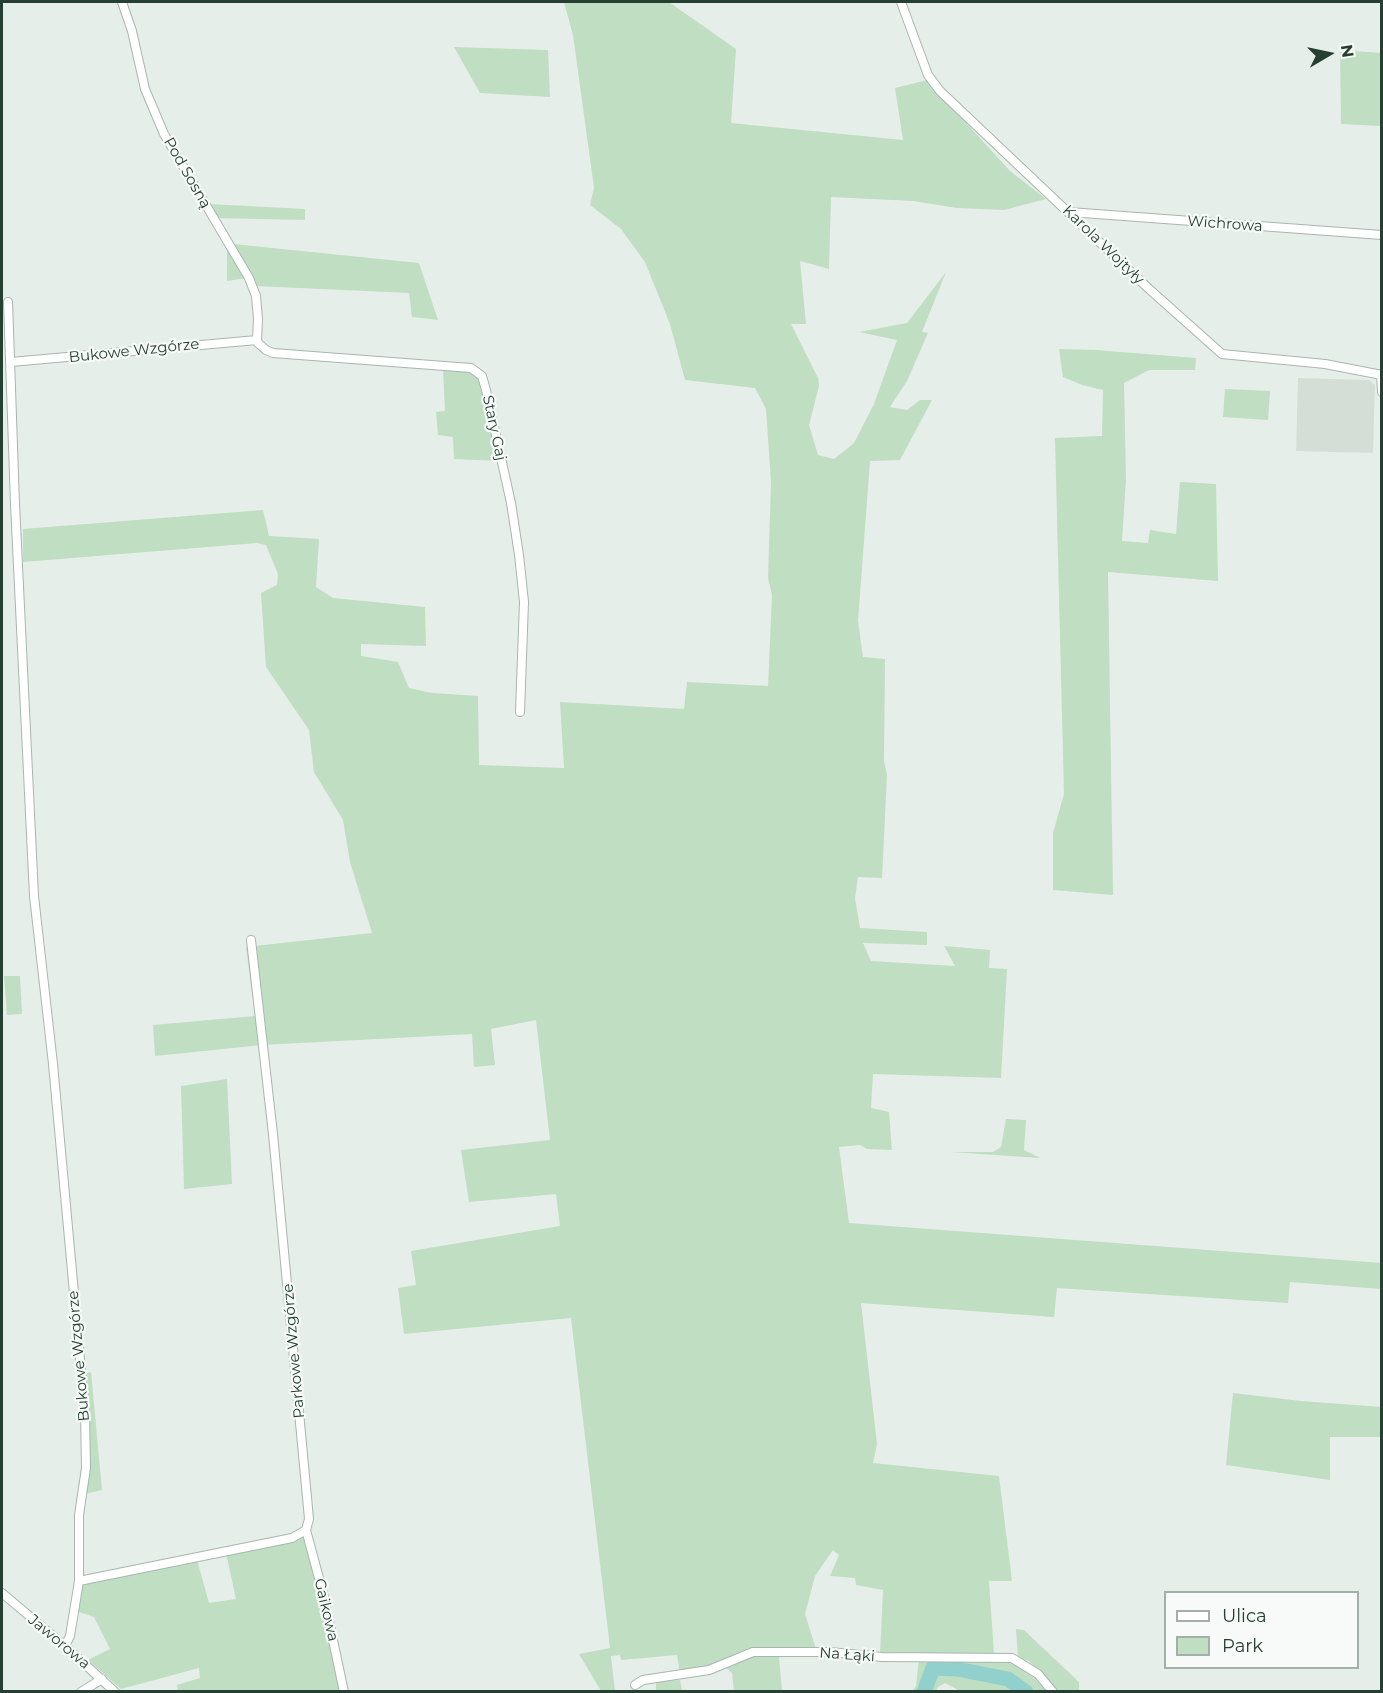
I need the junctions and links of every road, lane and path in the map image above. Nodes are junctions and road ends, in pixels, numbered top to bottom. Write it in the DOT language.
graph roads {
  1 [pos="122,2"];
  2 [pos="902,2"];
  3 [pos="1068,212"];
  4 [pos="1382,235"];
  5 [pos="8,302"];
  6 [pos="257,340"];
  7 [pos="11,362"];
  8 [pos="1381,375"];
  9 [pos="1382,392"];
  10 [pos="520,712"];
  11 [pos="251,940"];
  12 [pos="306,1530"];
  13 [pos="79,1581"];
  14 [pos="2,1593"];
  15 [pos="65,1646"];
  16 [pos="102,1679"];
  17 [pos="635,1685"];
  18 [pos="81,1692"];
  19 [pos="115,1692"];
  20 [pos="344,1692"];
  21 [pos="1053,1692"];
  1 -- 6 [label="street, Pod Sosną"];
  2 -- 3 [label="street, Karola Wojtyły"];
  3 -- 4 [label="street, Wichrowa"];
  3 -- 8 [label="street, Karola Wojtyły"];
  5 -- 7 [label="street, Bukowe Wzgórze"];
  6 -- 7 [label="street, Bukowe Wzgórze"];
  6 -- 10 [label="street, Stary Gaj"];
  7 -- 13 [label="street, Bukowe Wzgórze"];
  8 -- 9 [label="street"];
  11 -- 12 [label="street, Parkowe Wzgórze"];
  12 -- 13 [label="street"];
  12 -- 20 [label="street, Gaikowa"];
  13 -- 15 [label="street, Bukowe Wzgórze"];
  14 -- 15 [label="street, Jaworowa"];
  15 -- 16 [label="street, Jaworowa"];
  16 -- 18 [label="street"];
  16 -- 19 [label="street, Jaworowa"];
  17 -- 21 [label="street, Na Łąki"];
}
